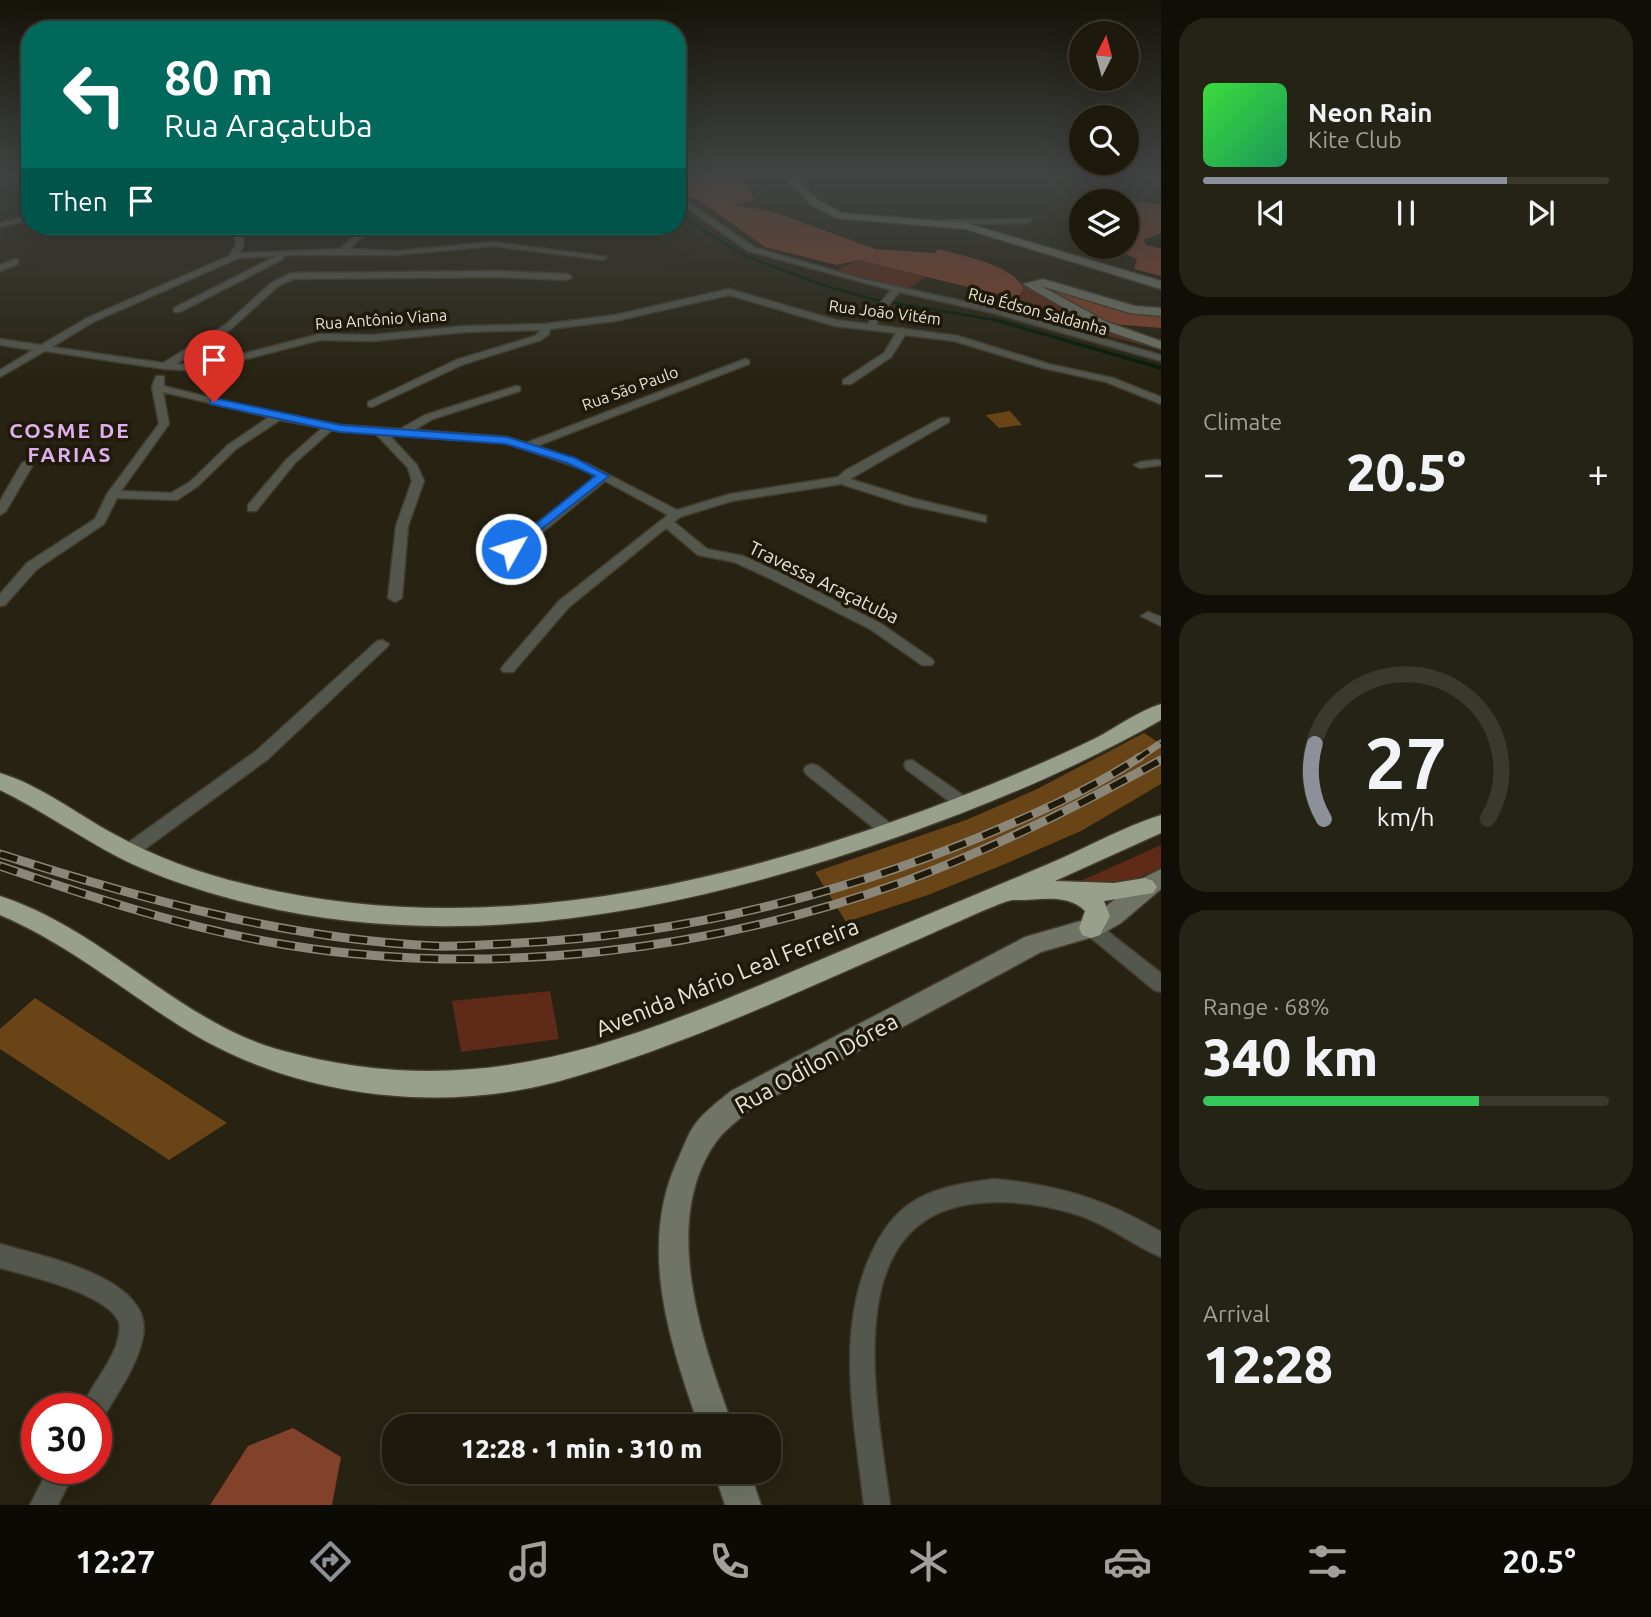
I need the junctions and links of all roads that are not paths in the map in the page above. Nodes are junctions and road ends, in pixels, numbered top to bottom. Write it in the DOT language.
graph roads {
  1 [pos="240,245"];
  2 [pos="349,245"];
  3 [pos="476,245"];
  4 [pos="503,245"];
  5 [pos="747,245"];
  6 [pos="1035,245"];
  7 [pos="291,252"];
  8 [pos="342,252"];
  9 [pos="368,253"];
  10 [pos="233,257"];
  11 [pos="603,257"];
  12 [pos="15,262"];
  13 [pos="0,268"];
  14 [pos="363,268"];
  15 [pos="568,277"];
  16 [pos="1161,285"];
  17 [pos="895,290"];
  18 [pos="177,310"];
  19 [pos="1161,312"];
  20 [pos="561,325"];
  21 [pos="545,327"];
  22 [pos="871,327"];
  23 [pos="904,330"];
  24 [pos="0,342"];
  25 [pos="1161,345"];
  26 [pos="37,349"];
  27 [pos="1161,358"];
  28 [pos="744,362"];
  29 [pos="165,366"];
  30 [pos="0,374"];
  31 [pos="847,382"];
  32 [pos="157,387"];
  33 [pos="516,388"];
  34 [pos="1161,401"];
  35 [pos="372,404"];
  36 [pos="277,416"];
  37 [pos="945,420"];
  38 [pos="330,426"];
  39 [pos="380,432"];
  40 [pos="401,433"];
  41 [pos="528,446"];
  42 [pos="28,463"];
  43 [pos="1157,463"];
  44 [pos="1140,465"];
  45 [pos="604,476"];
  46 [pos="842,480"];
  47 [pos="113,494"];
  48 [pos="252,508"];
  49 [pos="0,511"];
  50 [pos="672,518"];
  51 [pos="982,519"];
  52 [pos="500,560"];
  53 [pos="395,598"];
  54 [pos="0,602"];
  55 [pos="382,644"];
  56 [pos="927,662"];
  57 [pos="508,669"];
  58 [pos="1161,711"];
  59 [pos="912,765"];
  60 [pos="812,770"];
  61 [pos="0,781"];
  62 [pos="964,804"];
  63 [pos="1155,828"];
  64 [pos="890,832"];
  65 [pos="128,852"];
  66 [pos="1153,882"];
  67 [pos="1072,890"];
  68 [pos="999,895"];
  69 [pos="0,905"];
  70 [pos="1091,928"];
  71 [pos="1161,984"];
  72 [pos="1161,1245"];
  73 [pos="0,1256"];
  74 [pos="103,1393"];
  75 [pos="712,1414"];
  76 [pos="55,1484"];
  77 [pos="736,1484"];
  78 [pos="44,1505"];
  79 [pos="744,1505"];
  80 [pos="877,1505"];
  1 -- 10 [label="street"];
  2 -- 8 [label="street"];
  3 -- 9 [label="street"];
  4 -- 11 [label="street"];
  5 -- 17 [label="street, Rua Édson Saldanha"];
  6 -- 16 [label="street"];
  7 -- 8 [label="street"];
  7 -- 10 [label="street"];
  7 -- 18 [label="street"];
  8 -- 9 [label="street"];
  9 -- 14 [label="street"];
  10 -- 26 [label="street"];
  12 -- 13 [label="street"];
  15 -- 29 [label="street"];
  17 -- 22 [label="street"];
  17 -- 27 [label="street, Rua Édson Saldanha"];
  19 -- 25 [label="street"];
  20 -- 21 [label="street, Rua Antônio Viana"];
  20 -- 22 [label="street, Rua João Vitém"];
  21 -- 29 [label="street, Rua Antônio Viana"];
  21 -- 35 [label="street"];
  22 -- 23 [label="street, Rua João Vitém"];
  23 -- 31 [label="street"];
  23 -- 34 [label="street, Rua João Vitém"];
  24 -- 26 [label="street, Rua Antônio Viana"];
  26 -- 29 [label="street, Rua Antônio Viana"];
  26 -- 30 [label="street"];
  28 -- 41 [label="street, Rua São Paulo"];
  29 -- 32 [label="street"];
  32 -- 36 [label="street, Travessa Araçatuba"];
  32 -- 47 [label="street"];
  33 -- 40 [label="street"];
  36 -- 38 [label="street, Travessa Araçatuba"];
  36 -- 47 [label="street"];
  37 -- 46 [label="street"];
  38 -- 39 [label="street, Travessa Araçatuba"];
  38 -- 48 [label="street"];
  39 -- 40 [label="street, Travessa Araçatuba"];
  39 -- 53 [label="street"];
  40 -- 41 [label="street, Travessa Araçatuba"];
  41 -- 45 [label="street, Travessa Araçatuba"];
  42 -- 49 [label="street"];
  43 -- 44 [label="street"];
  45 -- 50 [label="street, Travessa Araçatuba"];
  45 -- 52 [label="street"];
  46 -- 50 [label="street"];
  46 -- 51 [label="street"];
  47 -- 54 [label="street"];
  50 -- 56 [label="street, Travessa Araçatuba"];
  50 -- 57 [label="street"];
  55 -- 65 [label="street"];
  58 -- 62 [label="highway"];
  59 -- 62 [label="street"];
  60 -- 64 [label="street"];
  61 -- 65 [label="highway"];
  62 -- 64 [label="highway"];
  63 -- 68 [label="highway, Avenida Mário Leal Ferreira"];
  64 -- 65 [label="highway"];
  66 -- 67 [label="highway"];
  66 -- 70 [label="street, Rua Odilon Dórea"];
  67 -- 68 [label="highway"];
  67 -- 70 [label="highway"];
  68 -- 69 [label="highway, Avenida Mário Leal Ferreira"];
  70 -- 71 [label="street"];
  70 -- 75 [label="street, Rua Odilon Dórea"];
  72 -- 80 [label="street"];
  73 -- 74 [label="street"];
  76 -- 78 [label="street"];
  77 -- 79 [label="street"];
}
